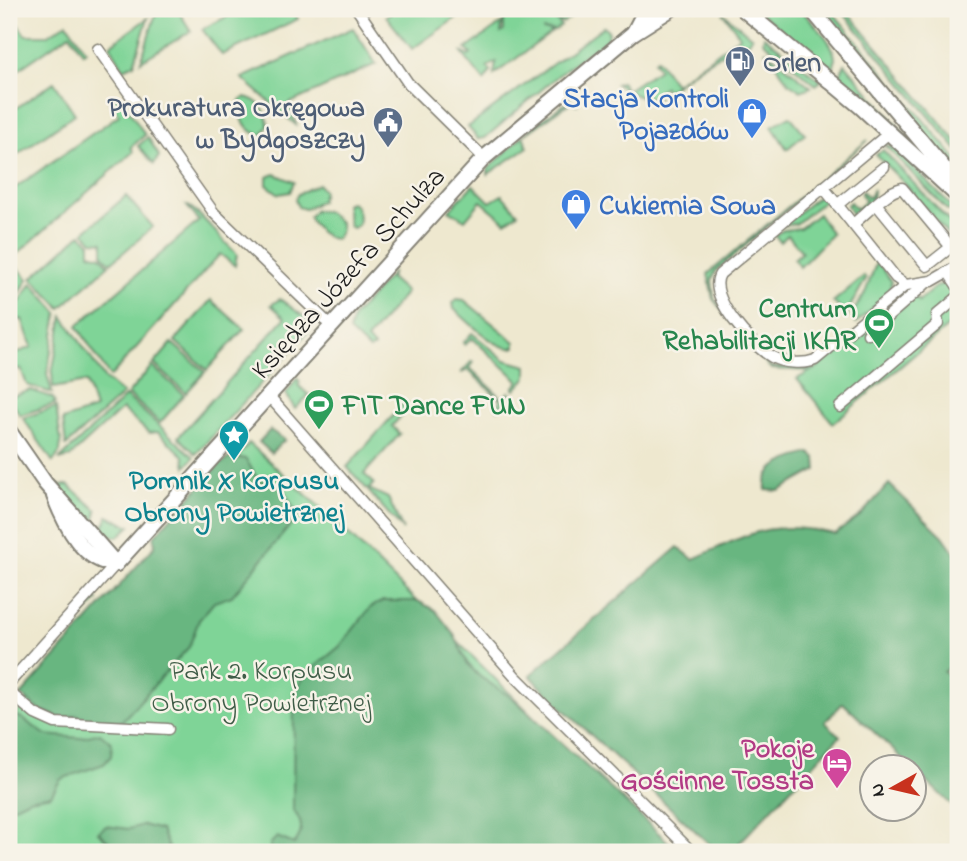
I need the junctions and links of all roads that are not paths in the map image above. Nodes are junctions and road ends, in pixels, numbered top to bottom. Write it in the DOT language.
graph roads {
  1 [pos="357,9"];
  2 [pos="671,9"];
  3 [pos="743,9"];
  4 [pos="811,9"];
  5 [pos="645,10"];
  6 [pos="633,33"];
  7 [pos="98,49"];
  8 [pos="889,133"];
  9 [pos="484,158"];
  10 [pos="884,167"];
  11 [pos="823,187"];
  12 [pos="958,194"];
  13 [pos="837,205"];
  14 [pos="877,205"];
  15 [pos="853,224"];
  16 [pos="958,266"];
  17 [pos="948,272"];
  18 [pos="925,284"];
  19 [pos="906,285"];
  20 [pos="958,287"];
  21 [pos="958,297"];
  22 [pos="331,326"];
  23 [pos="868,334"];
  24 [pos="268,395"];
  25 [pos="840,407"];
  26 [pos="9,431"];
  27 [pos="116,564"];
  28 [pos="9,684"];
  29 [pos="9,692"];
  30 [pos="168,729"];
  31 [pos="692,852"];
  1 -- 9 [label="street"];
  2 -- 6 [label="street, Księdza Józefa Schulza"];
  3 -- 8 [label="street"];
  4 -- 12 [label="street"];
  5 -- 6 [label="street, Księdza Józefa Schulza"];
  6 -- 9 [label="street, Księdza Józefa Schulza"];
  7 -- 22 [label="street"];
  8 -- 11 [label="street"];
  8 -- 12 [label="street"];
  9 -- 22 [label="street, Księdza Józefa Schulza"];
  10 -- 13 [label="street"];
  11 -- 13 [label="street"];
  11 -- 19 [label="street"];
  13 -- 15 [label="street"];
  14 -- 14 [label="street"];
  14 -- 15 [label="street"];
  15 -- 19 [label="street"];
  16 -- 17 [label="street"];
  17 -- 18 [label="street"];
  17 -- 20 [label="street"];
  18 -- 19 [label="street"];
  18 -- 23 [label="street"];
  21 -- 25 [label="street"];
  22 -- 24 [label="street, Księdza Józefa Schulza"];
  24 -- 27 [label="street, Księdza Józefa Schulza"];
  24 -- 31 [label="street"];
  26 -- 27 [label="street"];
  27 -- 28 [label="street"];
  29 -- 30 [label="street"];
}
